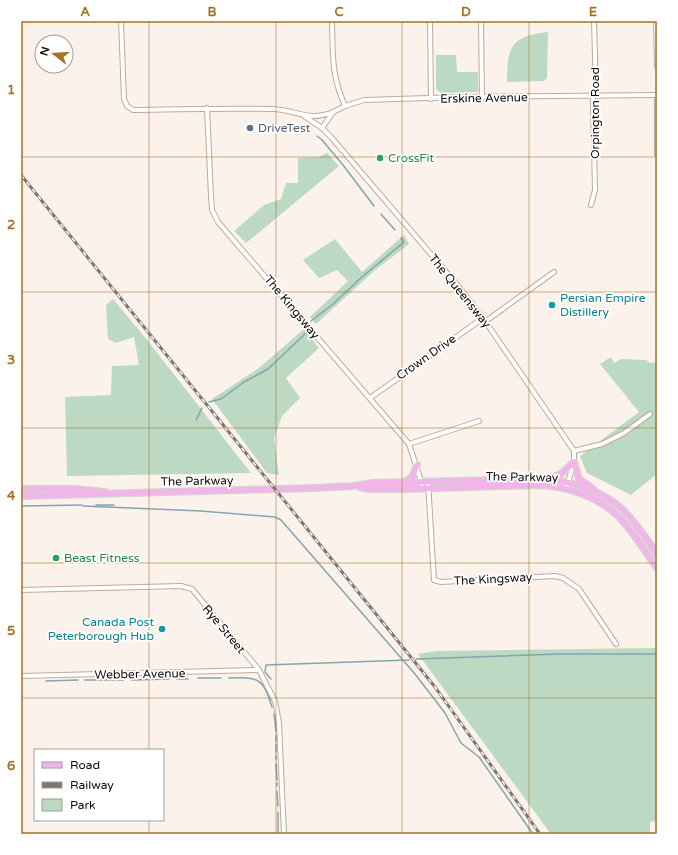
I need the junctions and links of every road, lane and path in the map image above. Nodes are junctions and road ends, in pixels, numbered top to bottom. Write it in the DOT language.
graph roads {
  1 [pos="121,21"];
  2 [pos="332,21"];
  3 [pos="430,21"];
  4 [pos="481,21"];
  5 [pos="594,21"];
  6 [pos="656,21"];
  7 [pos="657,66"];
  8 [pos="657,95"];
  9 [pos="593,96"];
  10 [pos="482,98"];
  11 [pos="431,99"];
  12 [pos="345,106"];
  13 [pos="207,108"];
  14 [pos="333,112"];
  15 [pos="304,116"];
  16 [pos="322,128"];
  17 [pos="657,154"];
  18 [pos="591,205"];
  19 [pos="554,272"];
  20 [pos="484,319"];
  21 [pos="370,398"];
  22 [pos="650,414"];
  23 [pos="479,421"];
  24 [pos="409,444"];
  25 [pos="574,451"];
  26 [pos="574,462"];
  27 [pos="417,465"];
  28 [pos="547,479"];
  29 [pos="404,483"];
  30 [pos="568,483"];
  31 [pos="425,485"];
  32 [pos="354,486"];
  33 [pos="21,489"];
  34 [pos="566,489"];
  35 [pos="113,493"];
  36 [pos="21,496"];
  37 [pos="602,496"];
  38 [pos="657,554"];
  39 [pos="657,568"];
  40 [pos="21,590"];
  41 [pos="616,644"];
  42 [pos="259,670"];
  43 [pos="21,676"];
  44 [pos="284,834"];
  1 -- 13 [label="street"];
  2 -- 12 [label="street"];
  3 -- 11 [label="street"];
  4 -- 10 [label="street"];
  5 -- 9 [label="street, Orpington Road"];
  6 -- 7 [label="street"];
  8 -- 9 [label="street, Erskine Avenue"];
  8 -- 17 [label="street"];
  9 -- 10 [label="street, Erskine Avenue"];
  9 -- 18 [label="street, Orpington Road"];
  10 -- 11 [label="street, Erskine Avenue"];
  11 -- 12 [label="street, Erskine Avenue"];
  12 -- 14 [label="street, Erskine Avenue"];
  13 -- 15 [label="street"];
  13 -- 21 [label="street, The Kingsway"];
  14 -- 15 [label="street"];
  14 -- 16 [label="street, Erskine Avenue"];
  15 -- 16 [label="street, The Queensway"];
  16 -- 20 [label="street, The Queensway"];
  19 -- 20 [label="street, Crown Drive"];
  20 -- 21 [label="street, Crown Drive"];
  20 -- 25 [label="street, The Queensway"];
  21 -- 24 [label="street, The Kingsway"];
  22 -- 25 [label="street"];
  23 -- 24 [label="street"];
  24 -- 27 [label="street, The Kingsway"];
  25 -- 26 [label="street"];
  26 -- 28 [label="main road"];
  26 -- 30 [label="street"];
  26 -- 37 [label="main road"];
  27 -- 29 [label="main road"];
  27 -- 31 [label="street, The Kingsway"];
  28 -- 30 [label="main road, The Parkway"];
  28 -- 31 [label="main road, The Parkway"];
  29 -- 31 [label="main road, The Parkway"];
  29 -- 32 [label="main road, The Parkway"];
  30 -- 34 [label="street"];
  30 -- 37 [label="main road, The Parkway"];
  31 -- 32 [label="main road, The Parkway"];
  31 -- 34 [label="main road, The Parkway"];
  31 -- 41 [label="street, The Kingsway"];
  32 -- 35 [label="main road, The Parkway"];
  33 -- 35 [label="main road, The Parkway"];
  34 -- 39 [label="main road, The Parkway"];
  35 -- 36 [label="main road, The Parkway"];
  37 -- 38 [label="main road, The Parkway"];
  40 -- 42 [label="street, Rye Street"];
  42 -- 43 [label="street, Webber Avenue"];
  42 -- 44 [label="street, Rye Street"];
}
